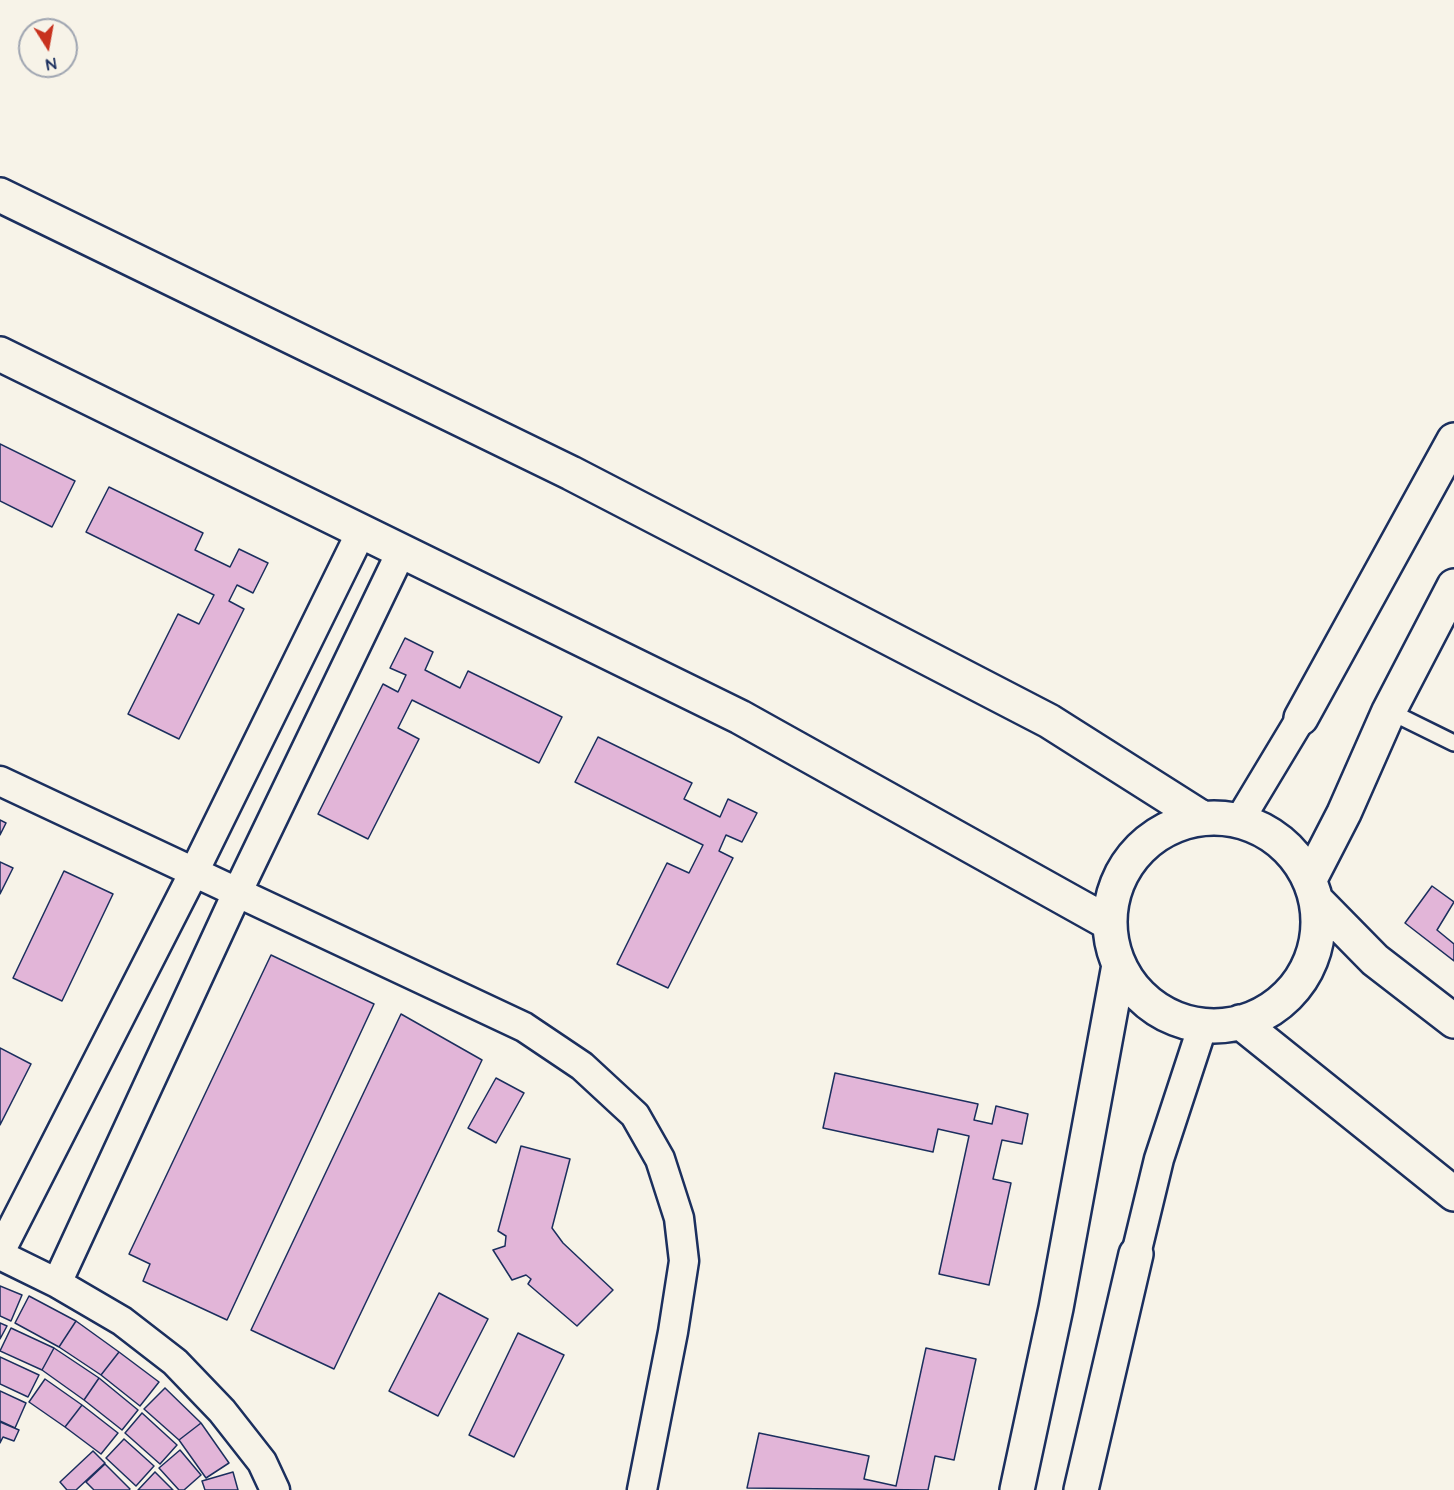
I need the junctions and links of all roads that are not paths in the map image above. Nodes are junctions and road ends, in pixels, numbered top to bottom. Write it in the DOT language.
graph roads {
  1 [pos="0,195"];
  2 [pos="0,354"];
  3 [pos="1454,440"];
  4 [pos="362,530"];
  5 [pos="402,550"];
  6 [pos="1454,586"];
  7 [pos="1389,711"];
  8 [pos="1301,718"];
  9 [pos="1454,743"];
  10 [pos="0,781"];
  11 [pos="1202,818"];
  12 [pos="1239,820"];
  13 [pos="193,874"];
  14 [pos="1313,889"];
  15 [pos="237,893"];
  16 [pos="1109,923"];
  17 [pos="1119,965"];
  18 [pos="1454,1021"];
  19 [pos="1240,1022"];
  20 [pos="1203,1025"];
  21 [pos="1454,1194"];
  22 [pos="0,1254"];
  23 [pos="1136,1254"];
  24 [pos="57,1283"];
  25 [pos="275,1490"];
  26 [pos="642,1490"];
  27 [pos="1017,1490"];
  28 [pos="1081,1490"];
  1 -- 11 [label="street"];
  2 -- 4 [label="street"];
  3 -- 8 [label="street"];
  4 -- 5 [label="street"];
  4 -- 13 [label="street"];
  5 -- 15 [label="street"];
  5 -- 16 [label="street"];
  6 -- 7 [label="street"];
  7 -- 9 [label="lane"];
  7 -- 14 [label="street"];
  8 -- 12 [label="street"];
  10 -- 13 [label="street"];
  11 -- 12 [label="street"];
  11 -- 16 [label="street"];
  12 -- 14 [label="street"];
  13 -- 15 [label="street"];
  13 -- 22 [label="street"];
  14 -- 18 [label="street"];
  14 -- 19 [label="street"];
  15 -- 24 [label="street"];
  15 -- 26 [label="street"];
  16 -- 17 [label="street"];
  17 -- 20 [label="street"];
  17 -- 27 [label="street"];
  19 -- 20 [label="street"];
  19 -- 21 [label="street"];
  20 -- 23 [label="street"];
  22 -- 24 [label="street"];
  23 -- 28 [label="street"];
  24 -- 25 [label="street"];
}
